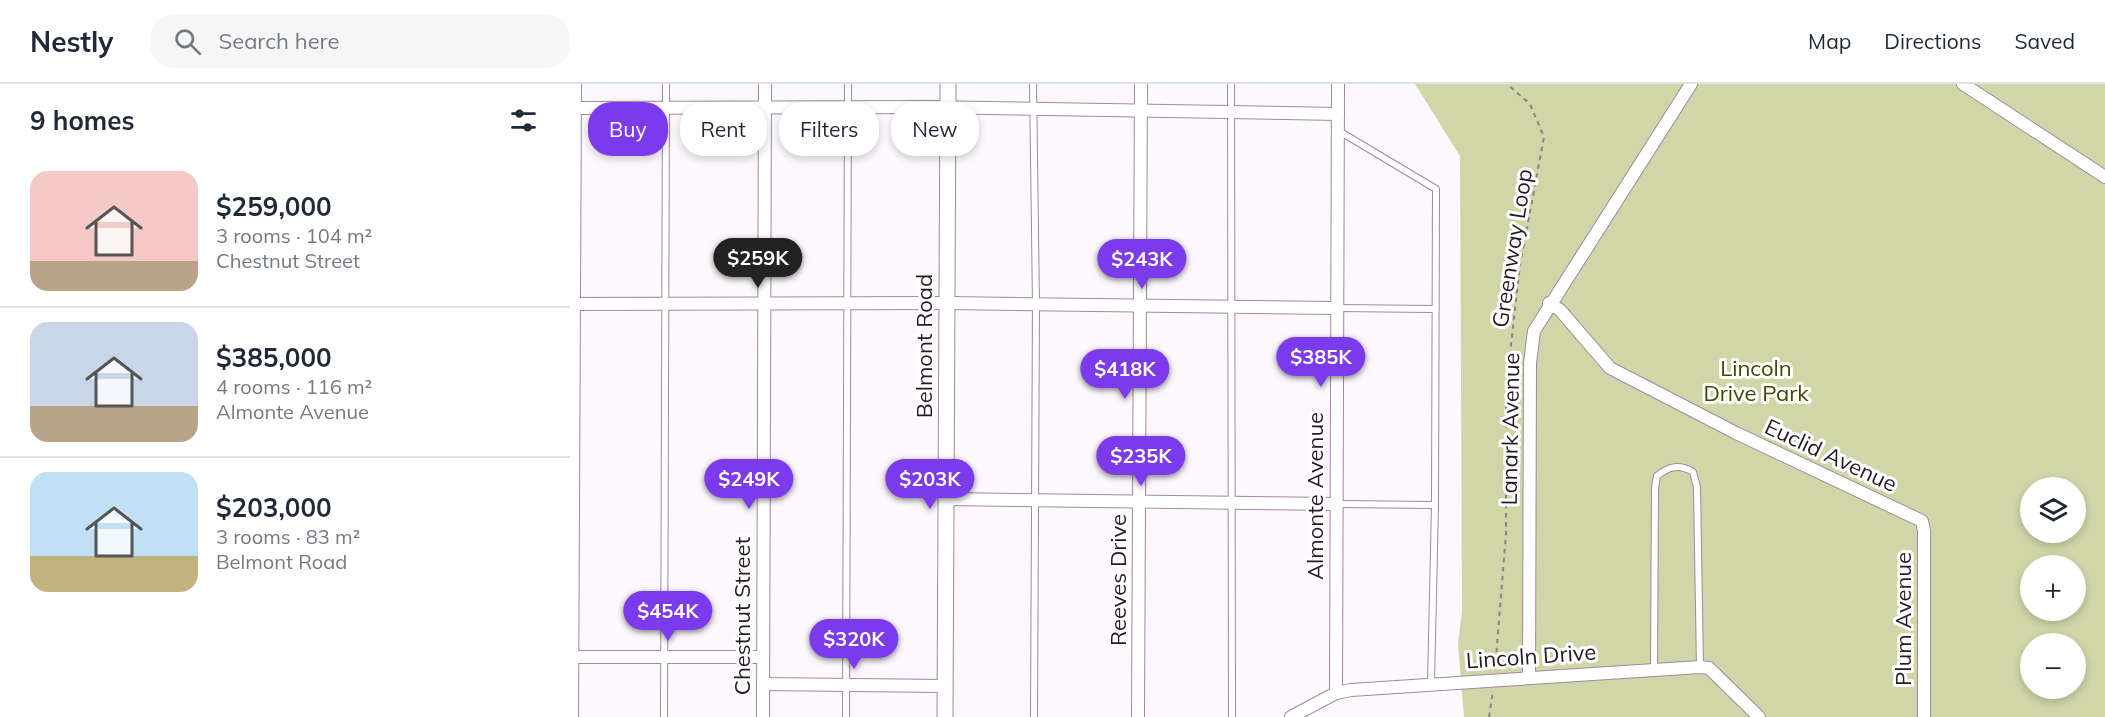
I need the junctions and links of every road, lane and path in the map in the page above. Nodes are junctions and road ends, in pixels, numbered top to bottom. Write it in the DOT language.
graph roads {
  1 [pos="574,84"];
  2 [pos="666,84"];
  3 [pos="765,84"];
  4 [pos="848,84"];
  5 [pos="948,84"];
  6 [pos="1033,84"];
  7 [pos="1141,84"];
  8 [pos="1231,84"];
  9 [pos="1338,84"];
  10 [pos="1507,84"];
  11 [pos="1691,84"];
  12 [pos="1963,84"];
  13 [pos="666,102"];
  14 [pos="765,102"];
  15 [pos="848,102"];
  16 [pos="947,102"];
  17 [pos="572,107"];
  18 [pos="588,107"];
  19 [pos="979,107"];
  20 [pos="1033,108"];
  21 [pos="1140,110"];
  22 [pos="1231,112"];
  23 [pos="1338,114"];
  24 [pos="1338,130"];
  25 [pos="666,156"];
  26 [pos="765,156"];
  27 [pos="848,156"];
  28 [pos="947,156"];
  29 [pos="2105,177"];
  30 [pos="847,303"];
  31 [pos="947,303"];
  32 [pos="1550,303"];
  33 [pos="572,304"];
  34 [pos="667,304"];
  35 [pos="765,304"];
  36 [pos="1036,304"];
  37 [pos="1140,305"];
  38 [pos="1232,306"];
  39 [pos="1336,308"];
  40 [pos="1434,309"];
  41 [pos="946,499"];
  42 [pos="1035,500"];
  43 [pos="1139,502"];
  44 [pos="1233,503"];
  45 [pos="1336,504"];
  46 [pos="1435,505"];
  47 [pos="1922,521"];
  48 [pos="571,613"];
  49 [pos="572,657"];
  50 [pos="665,657"];
  51 [pos="763,657"];
  52 [pos="1700,667"];
  53 [pos="1654,669"];
  54 [pos="1529,676"];
  55 [pos="1495,679"];
  56 [pos="763,684"];
  57 [pos="1431,684"];
  58 [pos="846,685"];
  59 [pos="945,686"];
  60 [pos="1336,693"];
  61 [pos="572,717"];
  62 [pos="664,717"];
  63 [pos="763,717"];
  64 [pos="846,717"];
  65 [pos="945,717"];
  66 [pos="1034,717"];
  67 [pos="1138,717"];
  68 [pos="1232,717"];
  69 [pos="1291,717"];
  70 [pos="1489,717"];
  71 [pos="1759,717"];
  72 [pos="1924,717"];
  1 -- 17 [label="street"];
  2 -- 13 [label="lane"];
  3 -- 14 [label="street, Chestnut Street"];
  4 -- 15 [label="lane"];
  5 -- 16 [label="street, Belmont Road"];
  6 -- 20 [label="lane"];
  7 -- 21 [label="street, Reeves Drive"];
  8 -- 22 [label="lane"];
  9 -- 23 [label="street, Almonte Avenue"];
  10 -- 55 [label="path, Greenway Loop"];
  11 -- 32 [label="street, Lanark Avenue"];
  12 -- 29 [label="street"];
  17 -- 18 [label="street"];
  17 -- 33 [label="street"];
  19 -- 20 [label="street"];
  20 -- 21 [label="street"];
  20 -- 36 [label="lane"];
  21 -- 22 [label="street"];
  21 -- 37 [label="street, Reeves Drive"];
  22 -- 23 [label="street"];
  22 -- 38 [label="lane"];
  23 -- 24 [label="street, Almonte Avenue"];
  24 -- 39 [label="street, Almonte Avenue"];
  24 -- 40 [label="lane"];
  25 -- 34 [label="lane"];
  26 -- 35 [label="street, Chestnut Street"];
  27 -- 30 [label="lane"];
  28 -- 31 [label="street, Belmont Road"];
  30 -- 31 [label="street"];
  30 -- 35 [label="street"];
  30 -- 58 [label="lane"];
  31 -- 36 [label="street"];
  31 -- 41 [label="street, Belmont Road"];
  32 -- 47 [label="street, Euclid Avenue"];
  32 -- 54 [label="street, Lanark Avenue"];
  33 -- 34 [label="street"];
  33 -- 48 [label="street"];
  34 -- 35 [label="street"];
  34 -- 50 [label="lane"];
  35 -- 51 [label="street, Chestnut Street"];
  36 -- 37 [label="street"];
  36 -- 42 [label="lane"];
  37 -- 38 [label="street"];
  37 -- 43 [label="street, Reeves Drive"];
  38 -- 39 [label="street"];
  38 -- 44 [label="lane"];
  39 -- 40 [label="lane"];
  39 -- 45 [label="street, Almonte Avenue"];
  40 -- 46 [label="lane"];
  41 -- 42 [label="street"];
  41 -- 59 [label="street, Belmont Road"];
  42 -- 43 [label="street"];
  42 -- 66 [label="lane"];
  43 -- 44 [label="street"];
  43 -- 67 [label="street, Reeves Drive"];
  44 -- 45 [label="street"];
  44 -- 68 [label="lane"];
  45 -- 46 [label="lane"];
  45 -- 60 [label="street, Almonte Avenue"];
  46 -- 57 [label="lane"];
  47 -- 72 [label="street, Plum Avenue"];
  48 -- 49 [label="street"];
  49 -- 50 [label="street"];
  49 -- 61 [label="street"];
  50 -- 51 [label="street"];
  50 -- 62 [label="lane"];
  51 -- 56 [label="street, Chestnut Street"];
  52 -- 53 [label="street, Lincoln Drive"];
  52 -- 53 [label="lane"];
  52 -- 71 [label="street"];
  53 -- 54 [label="street, Lincoln Drive"];
  54 -- 55 [label="street, Lincoln Drive"];
  55 -- 57 [label="street, Lincoln Drive"];
  55 -- 70 [label="path, Greenway Loop"];
  56 -- 58 [label="street"];
  56 -- 63 [label="street, Chestnut Street"];
  57 -- 60 [label="street, Lincoln Drive"];
  58 -- 59 [label="street"];
  58 -- 64 [label="lane"];
  59 -- 65 [label="street, Belmont Road"];
  60 -- 69 [label="street, Lincoln Drive"];
}
